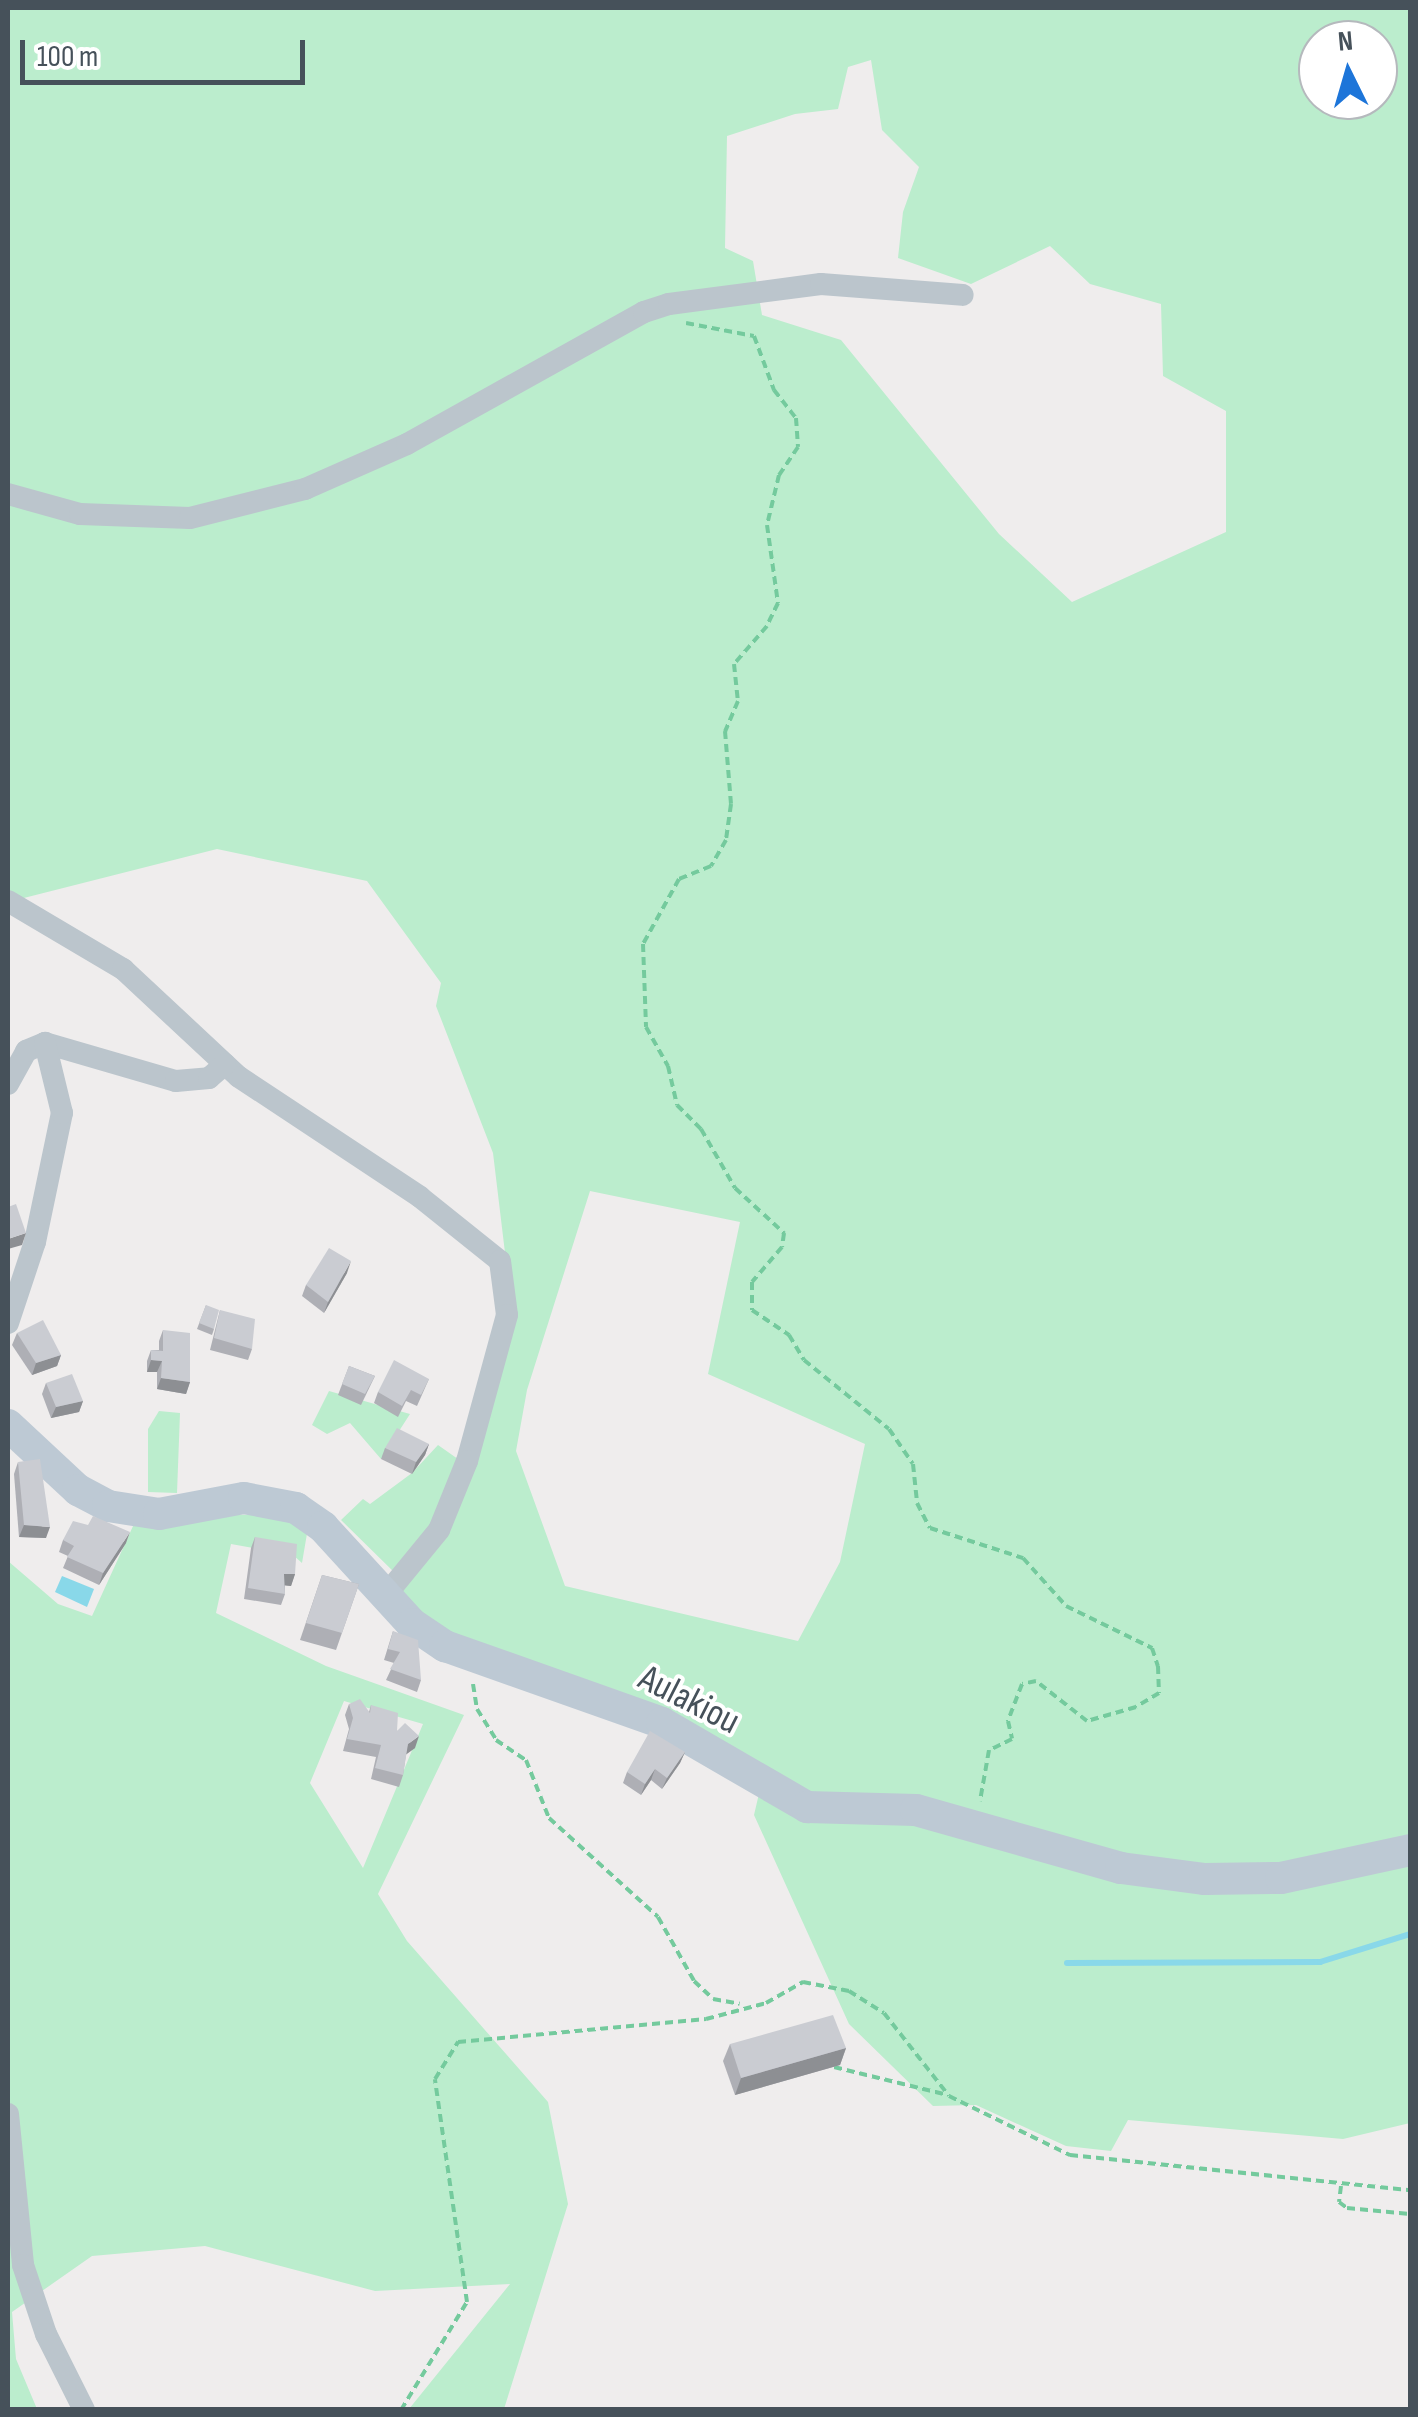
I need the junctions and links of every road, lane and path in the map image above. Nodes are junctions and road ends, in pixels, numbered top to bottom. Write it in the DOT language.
graph roads {
  1 [pos="963,295"];
  2 [pos="644,312"];
  3 [pos="8,494"];
  4 [pos="8,900"];
  5 [pos="46,1043"];
  6 [pos="225,1064"];
  7 [pos="8,1084"];
  8 [pos="8,1322"];
  9 [pos="8,1424"];
  10 [pos="385,1596"];
  11 [pos="478,1660"];
  12 [pos="977,1826"];
  13 [pos="1410,1850"];
  14 [pos="745,2005"];
  15 [pos="834,2067"];
  16 [pos="949,2096"];
  17 [pos="8,2114"];
  18 [pos="1342,2184"];
  19 [pos="1410,2190"];
  20 [pos="1410,2214"];
  21 [pos="84,2410"];
  22 [pos="401,2410"];
  1 -- 2 [label="street"];
  2 -- 3 [label="street"];
  2 -- 12 [label="path"];
  4 -- 6 [label="street"];
  5 -- 6 [label="street"];
  5 -- 7 [label="street"];
  5 -- 8 [label="street"];
  6 -- 10 [label="street"];
  9 -- 10 [label="street, Aulakiou"];
  10 -- 11 [label="street, Aulakiou"];
  11 -- 12 [label="street, Aulakiou"];
  11 -- 14 [label="path"];
  12 -- 13 [label="street, Aulakiou"];
  14 -- 16 [label="path"];
  14 -- 22 [label="path"];
  15 -- 16 [label="path"];
  16 -- 18 [label="path"];
  17 -- 21 [label="street"];
  18 -- 19 [label="path"];
  18 -- 20 [label="path"];
}
